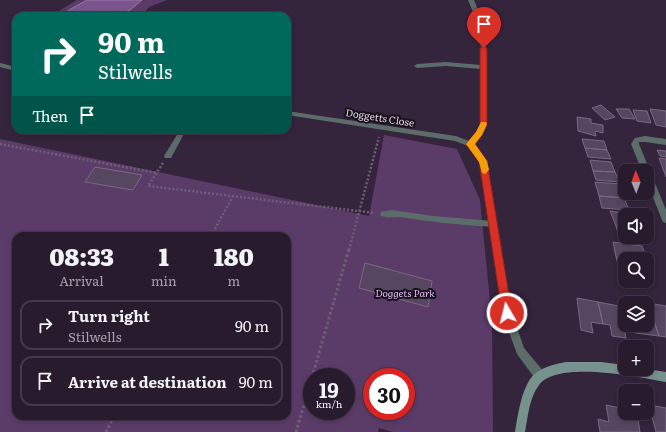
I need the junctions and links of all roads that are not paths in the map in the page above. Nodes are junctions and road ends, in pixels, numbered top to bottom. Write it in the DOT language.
graph roads {
  1 [pos="472,0"];
  2 [pos="0,65"];
  3 [pos="417,66"];
  4 [pos="484,67"];
  5 [pos="12,68"];
  6 [pos="291,113"];
  7 [pos="181,134"];
  8 [pos="666,142"];
  9 [pos="470,144"];
  10 [pos="168,156"];
  11 [pos="643,164"];
  12 [pos="654,191"];
  13 [pos="384,214"];
  14 [pos="666,220"];
  15 [pos="493,224"];
  16 [pos="540,376"];
  17 [pos="666,377"];
  18 [pos="520,432"];
  1 -- 4 [label="street"];
  2 -- 5 [label="street"];
  3 -- 4 [label="street"];
  4 -- 9 [label="street"];
  6 -- 9 [label="street, Doggetts Close"];
  7 -- 10 [label="street"];
  8 -- 11 [label="street"];
  9 -- 15 [label="street"];
  12 -- 14 [label="street"];
  13 -- 15 [label="street"];
  15 -- 16 [label="street"];
  16 -- 17 [label="street"];
  16 -- 18 [label="street"];
}
